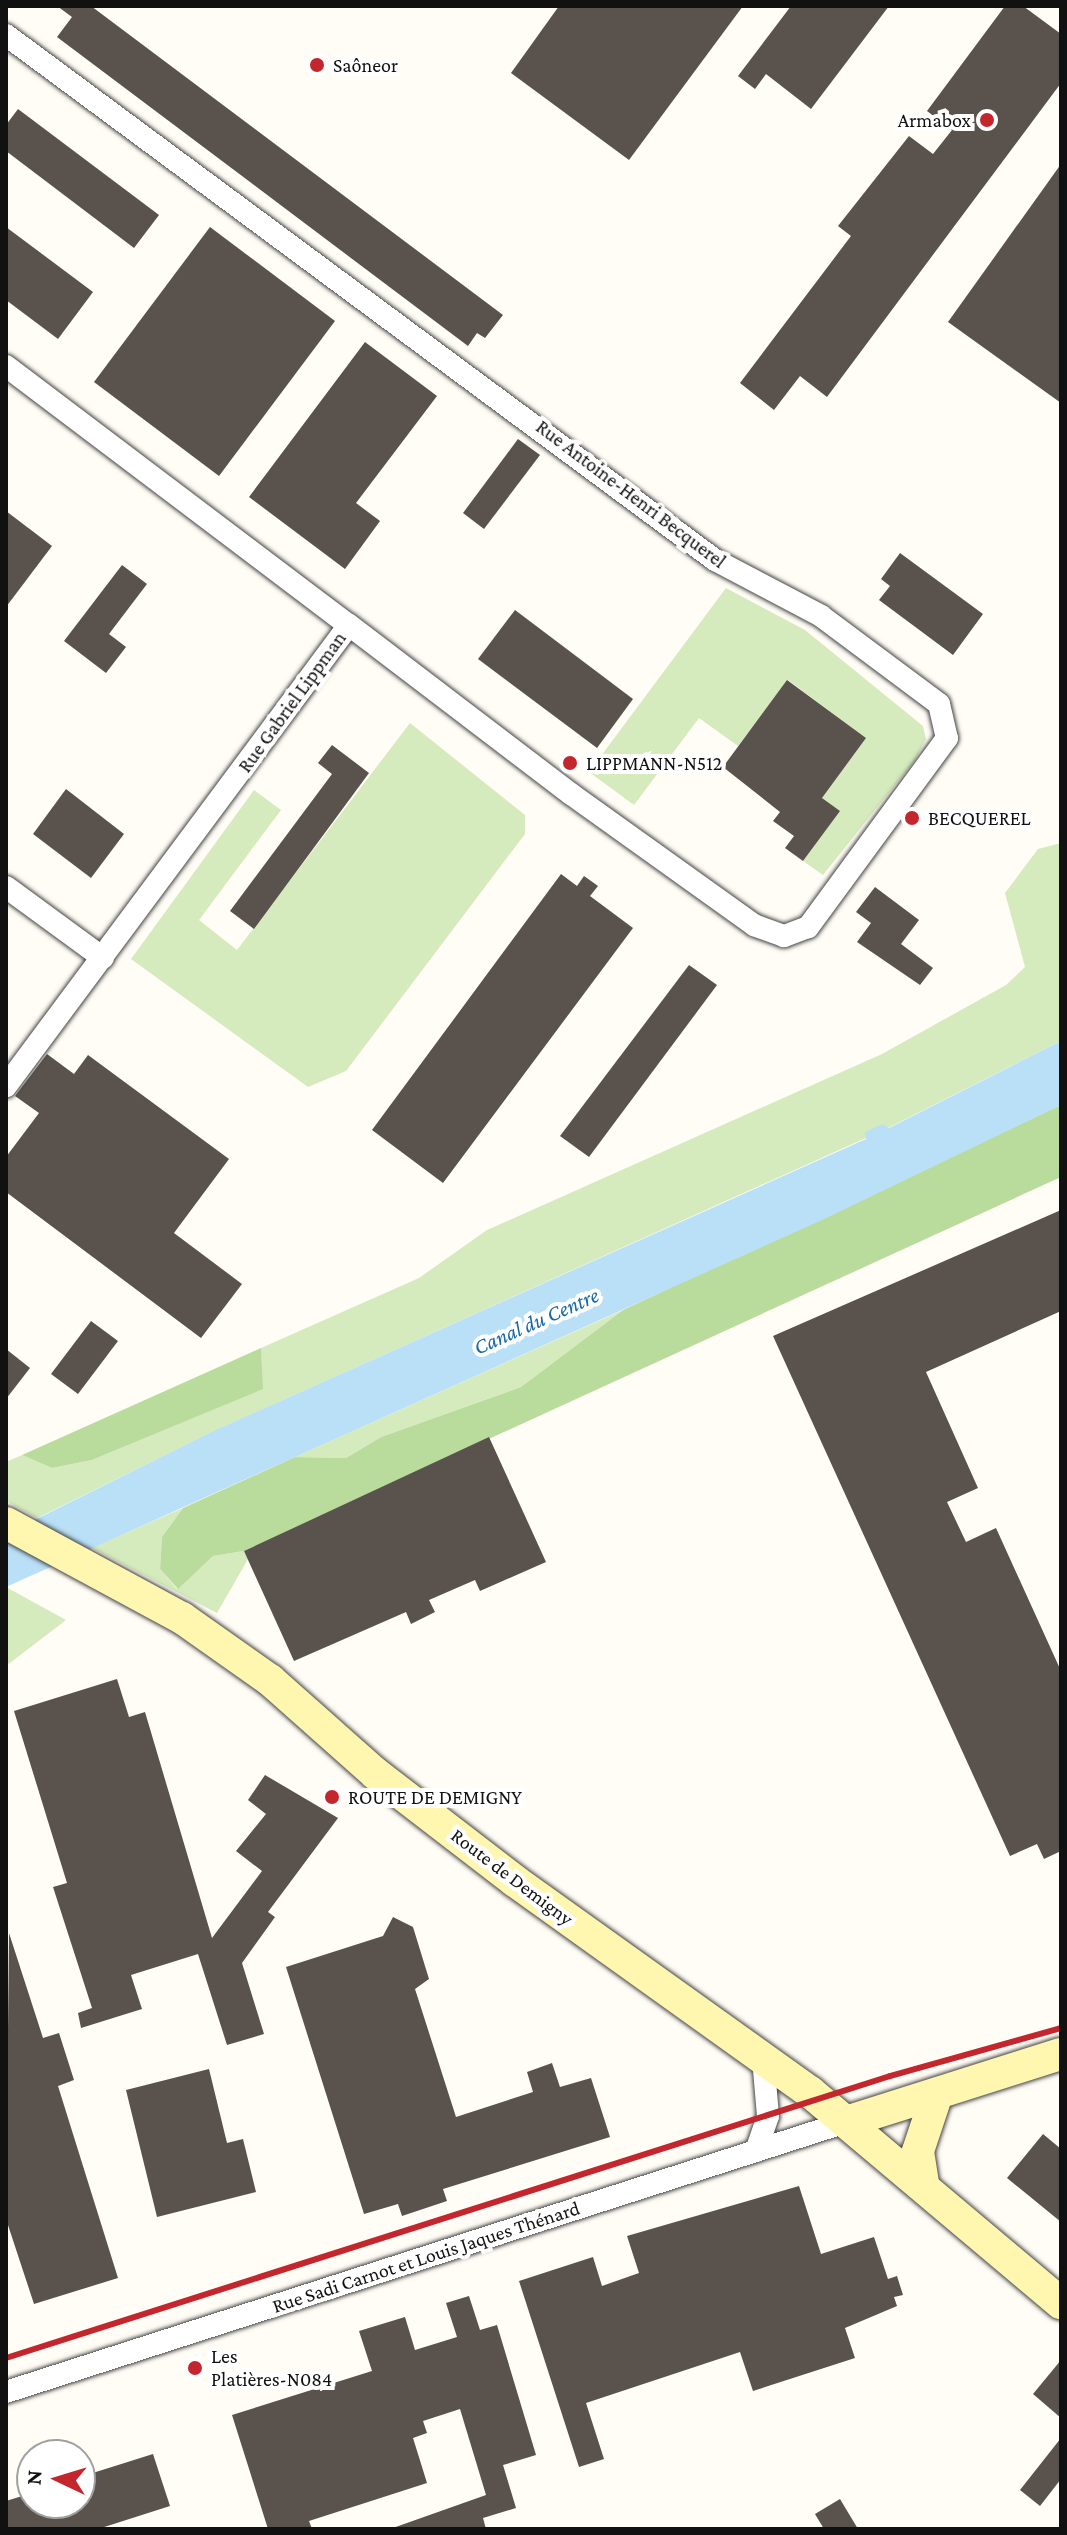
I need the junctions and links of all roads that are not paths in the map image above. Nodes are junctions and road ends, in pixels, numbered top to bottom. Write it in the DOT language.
graph roads {
  1 [pos="6,35"];
  2 [pos="6,366"];
  3 [pos="349,625"];
  4 [pos="6,887"];
  5 [pos="103,958"];
  6 [pos="6,1086"];
  7 [pos="6,1523"];
  8 [pos="1061,2054"];
  9 [pos="763,2058"];
  10 [pos="937,2094"];
  11 [pos="846,2122"];
  12 [pos="756,2151"];
  13 [pos="923,2183"];
  14 [pos="1061,2303"];
  15 [pos="6,2392"];
  1 -- 3 [label="street, Rue Antoine-Henri Becquerel"];
  2 -- 3 [label="street, Rue Gabriel Lippman"];
  3 -- 5 [label="street, Rue Gabriel Lippman"];
  4 -- 5 [label="street"];
  5 -- 6 [label="street, Rue Gabriel Lippman"];
  7 -- 9 [label="main road, Route de Demigny"];
  8 -- 10 [label="main road"];
  9 -- 11 [label="main road, Route de Demigny"];
  9 -- 12 [label="street"];
  10 -- 11 [label="main road"];
  10 -- 13 [label="main road"];
  11 -- 12 [label="street, Rue Sadi Carnot et Louis Jaques Thénard"];
  11 -- 13 [label="main road, Route de Demigny"];
  12 -- 15 [label="street, Rue Sadi Carnot et Louis Jaques Thénard"];
  13 -- 14 [label="main road, Route de Demigny"];
}
